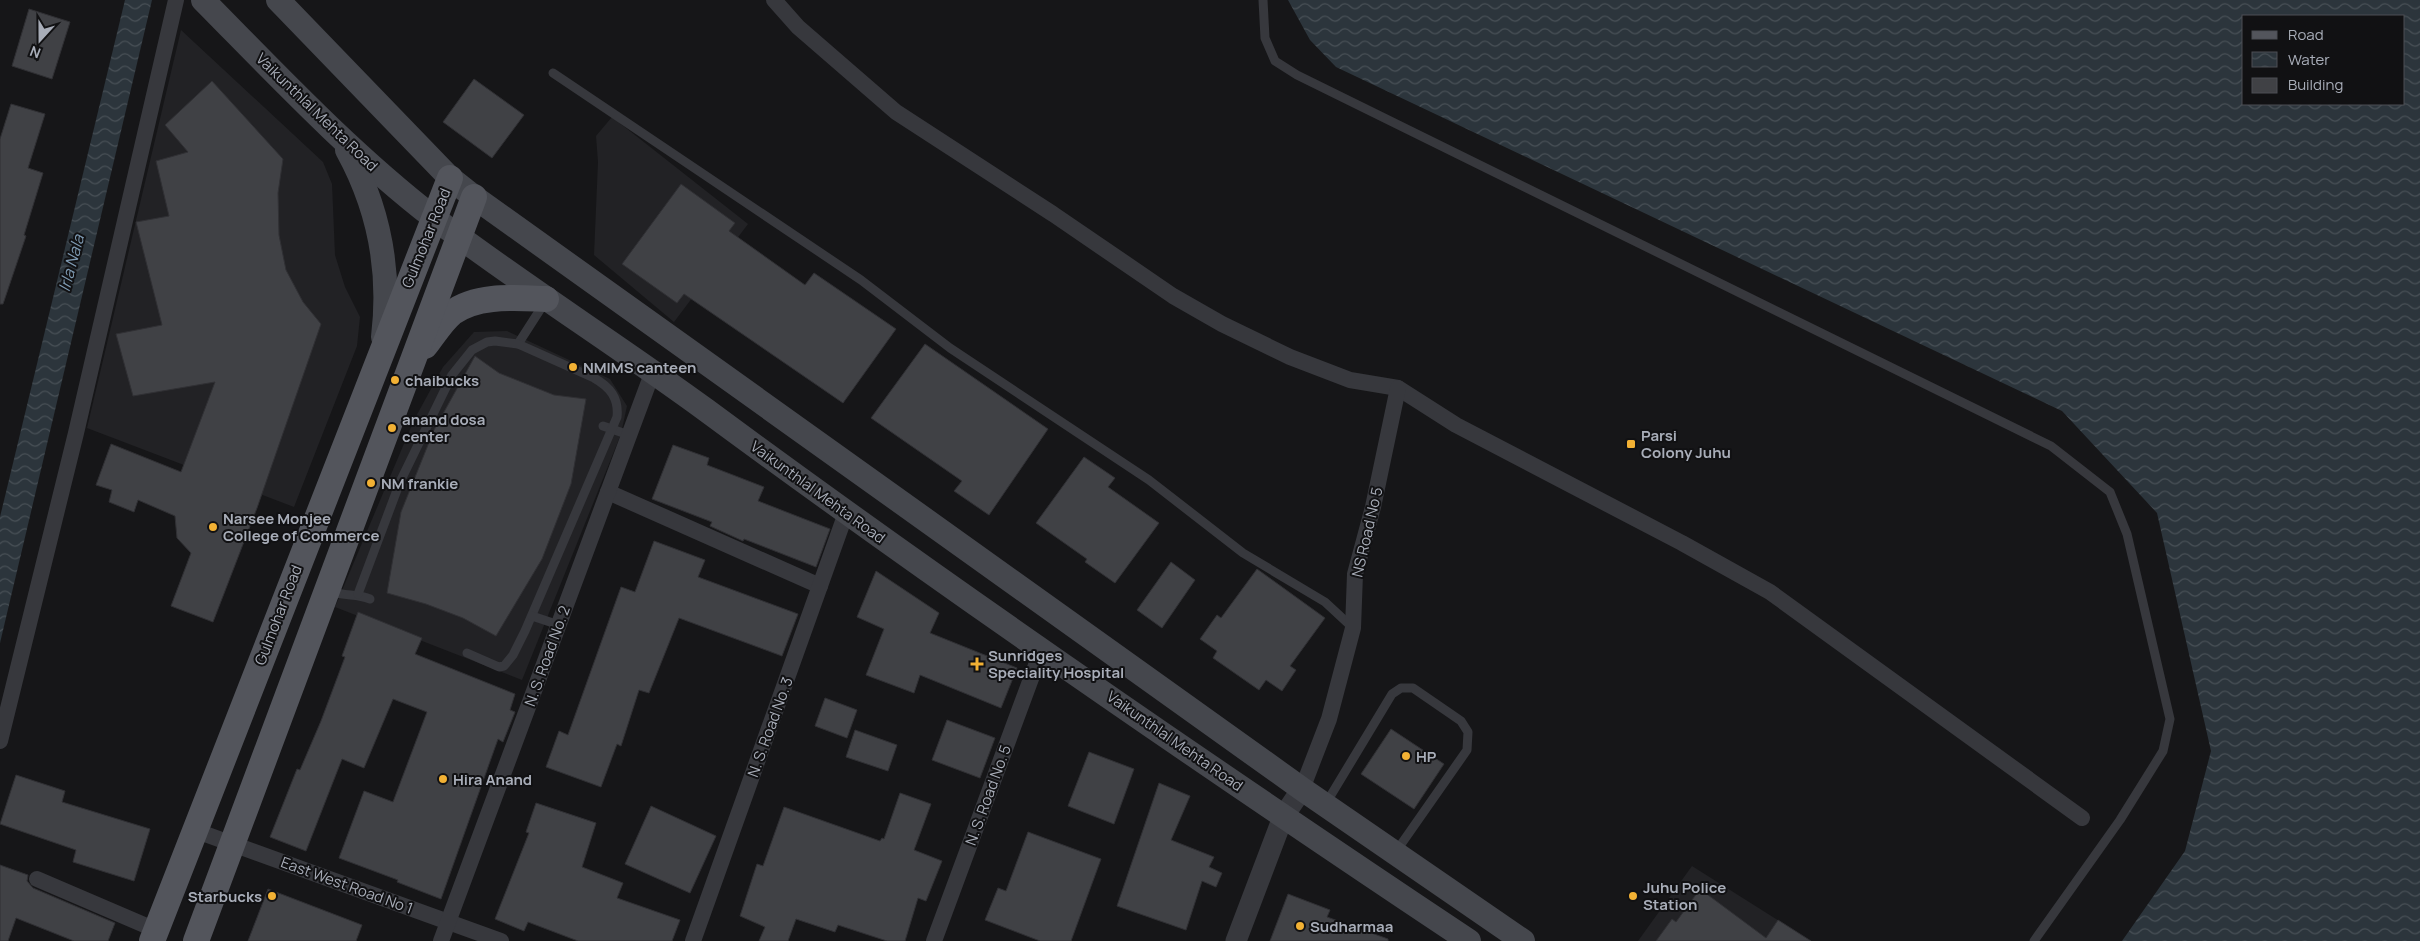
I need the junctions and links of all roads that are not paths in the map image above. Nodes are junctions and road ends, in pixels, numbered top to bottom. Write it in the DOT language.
graph roads {
  1 [pos="176,0"];
  2 [pos="202,0"];
  3 [pos="278,0"];
  4 [pos="774,0"];
  5 [pos="1263,0"];
  6 [pos="553,73"];
  7 [pos="340,137"];
  8 [pos="450,178"];
  9 [pos="474,197"];
  10 [pos="434,217"];
  11 [pos="459,235"];
  12 [pos="546,299"];
  13 [pos="518,344"];
  14 [pos="382,348"];
  15 [pos="413,361"];
  16 [pos="653,371"];
  17 [pos="1398,388"];
  18 [pos="608,428"];
  19 [pos="629,435"];
  20 [pos="608,492"];
  21 [pos="846,513"];
  22 [pos="820,586"];
  23 [pos="328,590"];
  24 [pos="358,594"];
  25 [pos="370,599"];
  26 [pos="532,616"];
  27 [pos="274,624"];
  28 [pos="559,625"];
  29 [pos="1353,628"];
  30 [pos="310,638"];
  31 [pos="1042,649"];
  32 [pos="467,653"];
  33 [pos="0,741"];
  34 [pos="1302,789"];
  35 [pos="1325,805"];
  36 [pos="1283,816"];
  37 [pos="2082,818"];
  38 [pos="194,830"];
  39 [pos="233,844"];
  40 [pos="1395,853"];
  41 [pos="37,879"];
  42 [pos="448,922"];
  43 [pos="154,935"];
  44 [pos="196,941"];
  45 [pos="441,941"];
  46 [pos="501,941"];
  47 [pos="693,941"];
  48 [pos="934,941"];
  49 [pos="1236,941"];
  50 [pos="1468,941"];
  51 [pos="1523,941"];
  52 [pos="2034,941"];
  1 -- 33 [label="street"];
  2 -- 7 [label="main road, Vaikunthlal Mehta Road"];
  3 -- 8 [label="main road"];
  4 -- 17 [label="street"];
  5 -- 52 [label="lane"];
  6 -- 29 [label="lane"];
  7 -- 10 [label="main road, Vaikunthlal Mehta Road"];
  7 -- 14 [label="main road"];
  8 -- 9 [label="main road"];
  8 -- 10 [label="main road, Gulmohar Road"];
  9 -- 11 [label="main road, Gulmohar Road"];
  9 -- 34 [label="main road"];
  10 -- 11 [label="main road, Vaikunthlal Mehta Road"];
  10 -- 14 [label="main road, Gulmohar Road"];
  11 -- 12 [label="main road, Vaikunthlal Mehta Road"];
  11 -- 15 [label="main road, Gulmohar Road"];
  12 -- 13 [label="lane"];
  12 -- 15 [label="main road"];
  12 -- 16 [label="main road, Vaikunthlal Mehta Road"];
  13 -- 18 [label="lane"];
  13 -- 24 [label="lane"];
  14 -- 27 [label="main road, Gulmohar Road"];
  15 -- 23 [label="main road, Gulmohar Road"];
  16 -- 19 [label="street, N. S. Road No. 2"];
  16 -- 21 [label="main road, Vaikunthlal Mehta Road"];
  17 -- 29 [label="street, NS Road No 5"];
  17 -- 37 [label="street"];
  18 -- 19 [label="lane"];
  18 -- 26 [label="lane"];
  19 -- 20 [label="street, N. S. Road No. 2"];
  20 -- 22 [label="street"];
  20 -- 28 [label="street, N. S. Road No. 2"];
  21 -- 22 [label="street, N. S. Road No. 3"];
  21 -- 31 [label="main road, Vaikunthlal Mehta Road"];
  22 -- 47 [label="street, N. S. Road No. 3"];
  23 -- 24 [label="lane"];
  23 -- 30 [label="main road, Gulmohar Road"];
  24 -- 25 [label="lane"];
  26 -- 28 [label="lane"];
  26 -- 32 [label="lane"];
  27 -- 30 [label="main road"];
  27 -- 38 [label="main road, Gulmohar Road"];
  28 -- 42 [label="street, N. S. Road No. 2"];
  29 -- 34 [label="street, NS Road No 5"];
  30 -- 39 [label="main road, Gulmohar Road"];
  31 -- 36 [label="main road, Vaikunthlal Mehta Road"];
  31 -- 48 [label="street, N. S. Road No. 5"];
  34 -- 35 [label="main road"];
  34 -- 36 [label="street"];
  35 -- 40 [label="main road"];
  35 -- 40 [label="lane"];
  36 -- 49 [label="street"];
  36 -- 50 [label="main road, Vaikunthlal Mehta Road"];
  38 -- 39 [label="street, East West Road No 1"];
  38 -- 43 [label="main road, Gulmohar Road"];
  39 -- 42 [label="street, East West Road No 1"];
  39 -- 44 [label="main road, Gulmohar Road"];
  40 -- 51 [label="main road"];
  41 -- 43 [label="street"];
  42 -- 45 [label="street, N. S. Road No. 2"];
  42 -- 46 [label="street, East West Road No 1"];
}
